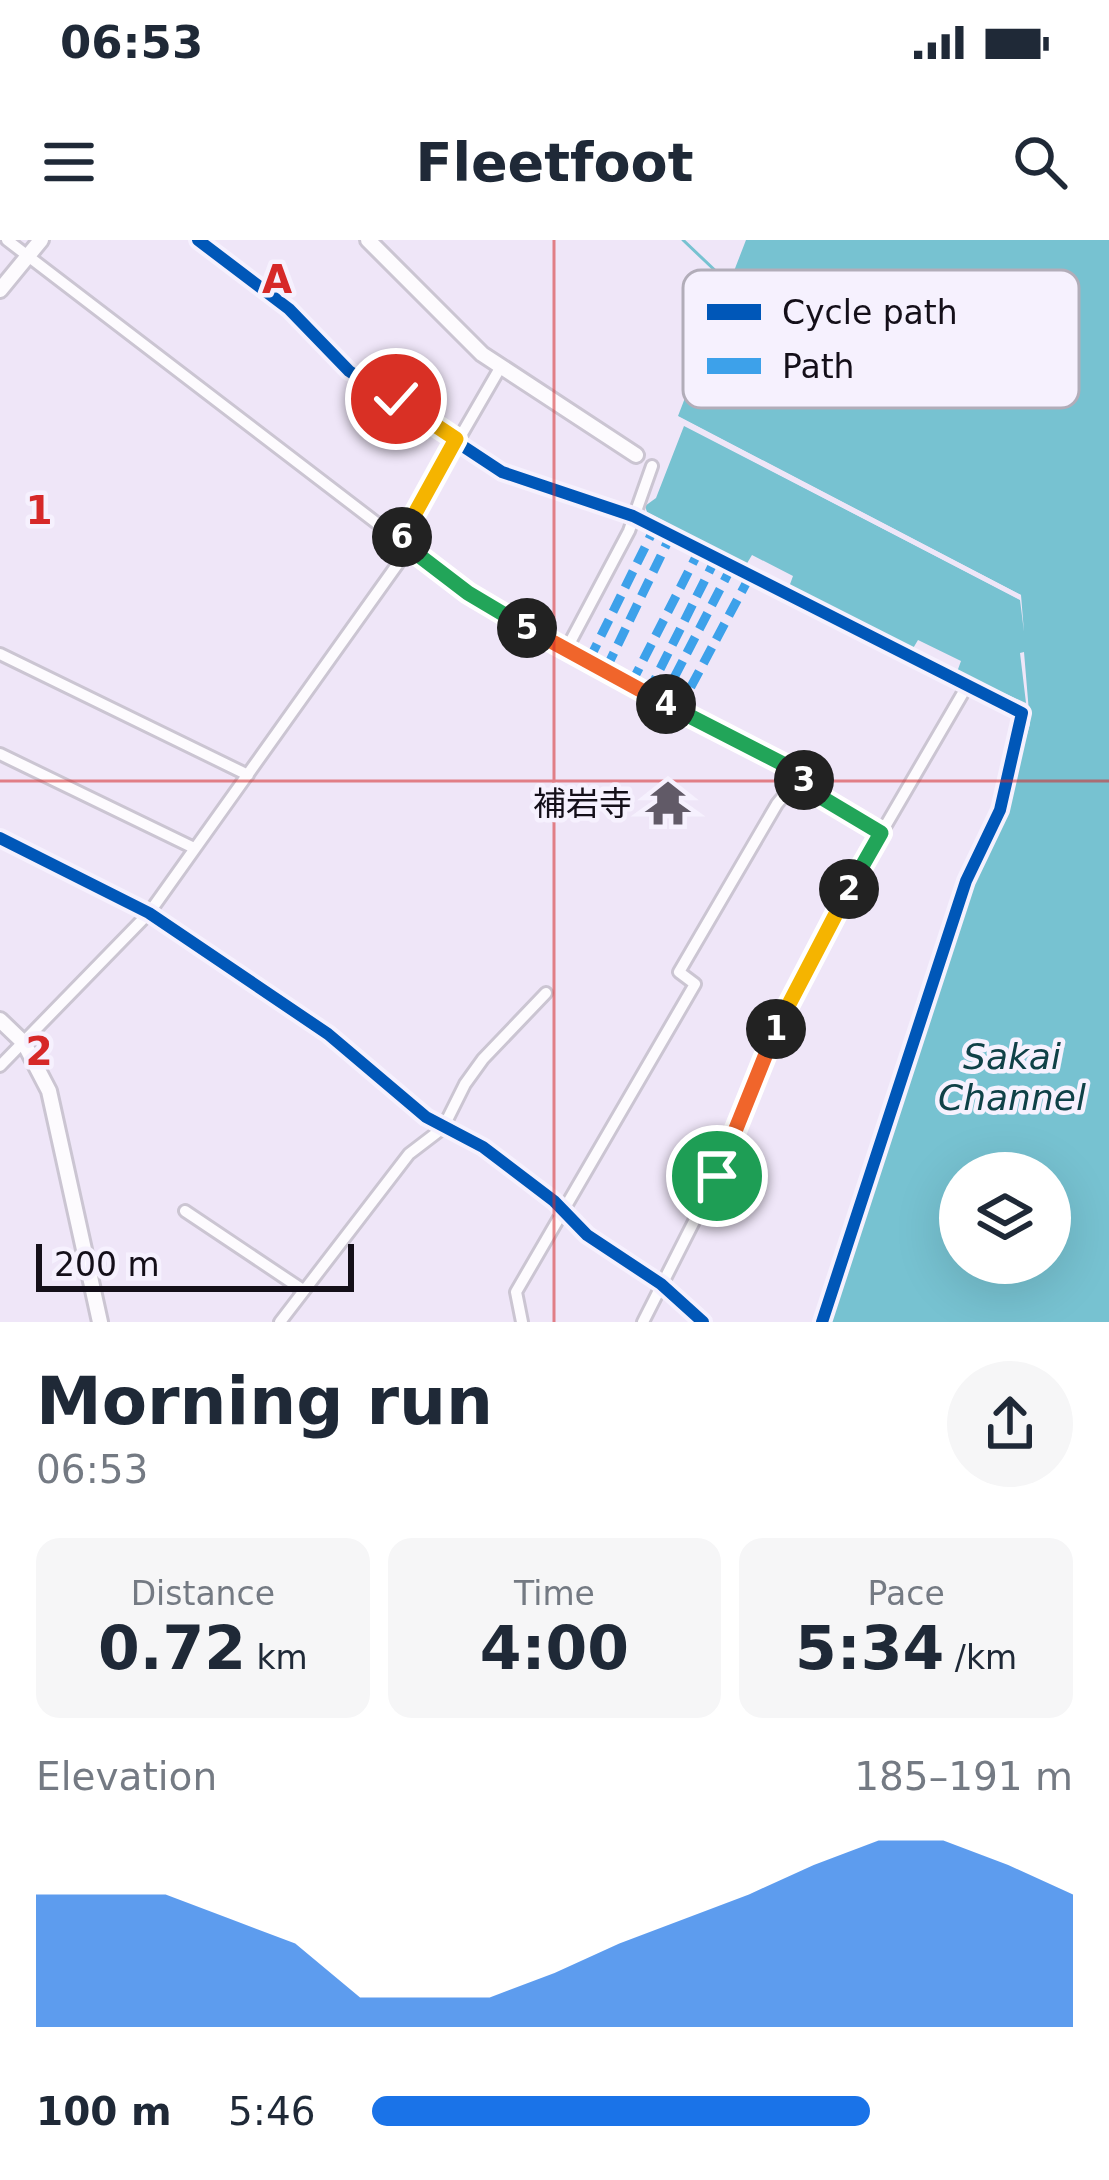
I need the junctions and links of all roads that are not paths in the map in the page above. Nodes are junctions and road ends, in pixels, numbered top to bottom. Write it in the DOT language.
graph roads {
  1 [pos="8,240"];
  2 [pos="40,240"];
  3 [pos="197,240"];
  4 [pos="368,240"];
  5 [pos="27,255"];
  6 [pos="0,290"];
  7 [pos="500,368"];
  8 [pos="456,439"];
  9 [pos="636,455"];
  10 [pos="652,466"];
  11 [pos="633,516"];
  12 [pos="405,544"];
  13 [pos="567,648"];
  14 [pos="0,654"];
  15 [pos="968,686"];
  16 [pos="0,754"];
  17 [pos="248,775"];
  18 [pos="800,776"];
  19 [pos="881,833"];
  20 [pos="0,838"];
  21 [pos="194,848"];
  22 [pos="149,913"];
  23 [pos="546,993"];
  24 [pos="0,1020"];
  25 [pos="24,1043"];
  26 [pos="0,1066"];
  27 [pos="443,1128"];
  28 [pos="563,1210"];
  29 [pos="185,1211"];
  30 [pos="661,1284"];
  31 [pos="302,1290"];
  32 [pos="100,1322"];
  33 [pos="280,1322"];
  34 [pos="522,1322"];
  35 [pos="643,1322"];
  36 [pos="703,1322"];
  37 [pos="822,1322"];
  1 -- 5 [label="street"];
  2 -- 5 [label="street"];
  3 -- 8 [label="street"];
  4 -- 7 [label="street"];
  5 -- 6 [label="street"];
  5 -- 12 [label="street"];
  7 -- 8 [label="street"];
  7 -- 9 [label="street"];
  8 -- 11 [label="street"];
  8 -- 12 [label="street"];
  10 -- 11 [label="street"];
  11 -- 13 [label="street"];
  11 -- 15 [label="street"];
  12 -- 13 [label="street"];
  12 -- 17 [label="street"];
  13 -- 18 [label="street"];
  14 -- 17 [label="street"];
  15 -- 19 [label="street"];
  15 -- 37 [label="street"];
  16 -- 21 [label="street"];
  17 -- 21 [label="street"];
  18 -- 19 [label="street"];
  18 -- 28 [label="street"];
  19 -- 30 [label="street"];
  20 -- 22 [label="street"];
  21 -- 22 [label="street"];
  22 -- 25 [label="street"];
  22 -- 27 [label="street"];
  23 -- 27 [label="street"];
  24 -- 25 [label="street"];
  25 -- 26 [label="street"];
  25 -- 32 [label="street"];
  27 -- 28 [label="street"];
  27 -- 31 [label="street"];
  28 -- 30 [label="street"];
  28 -- 34 [label="street"];
  29 -- 31 [label="street"];
  30 -- 35 [label="street"];
  30 -- 36 [label="street"];
  31 -- 33 [label="street"];
}
